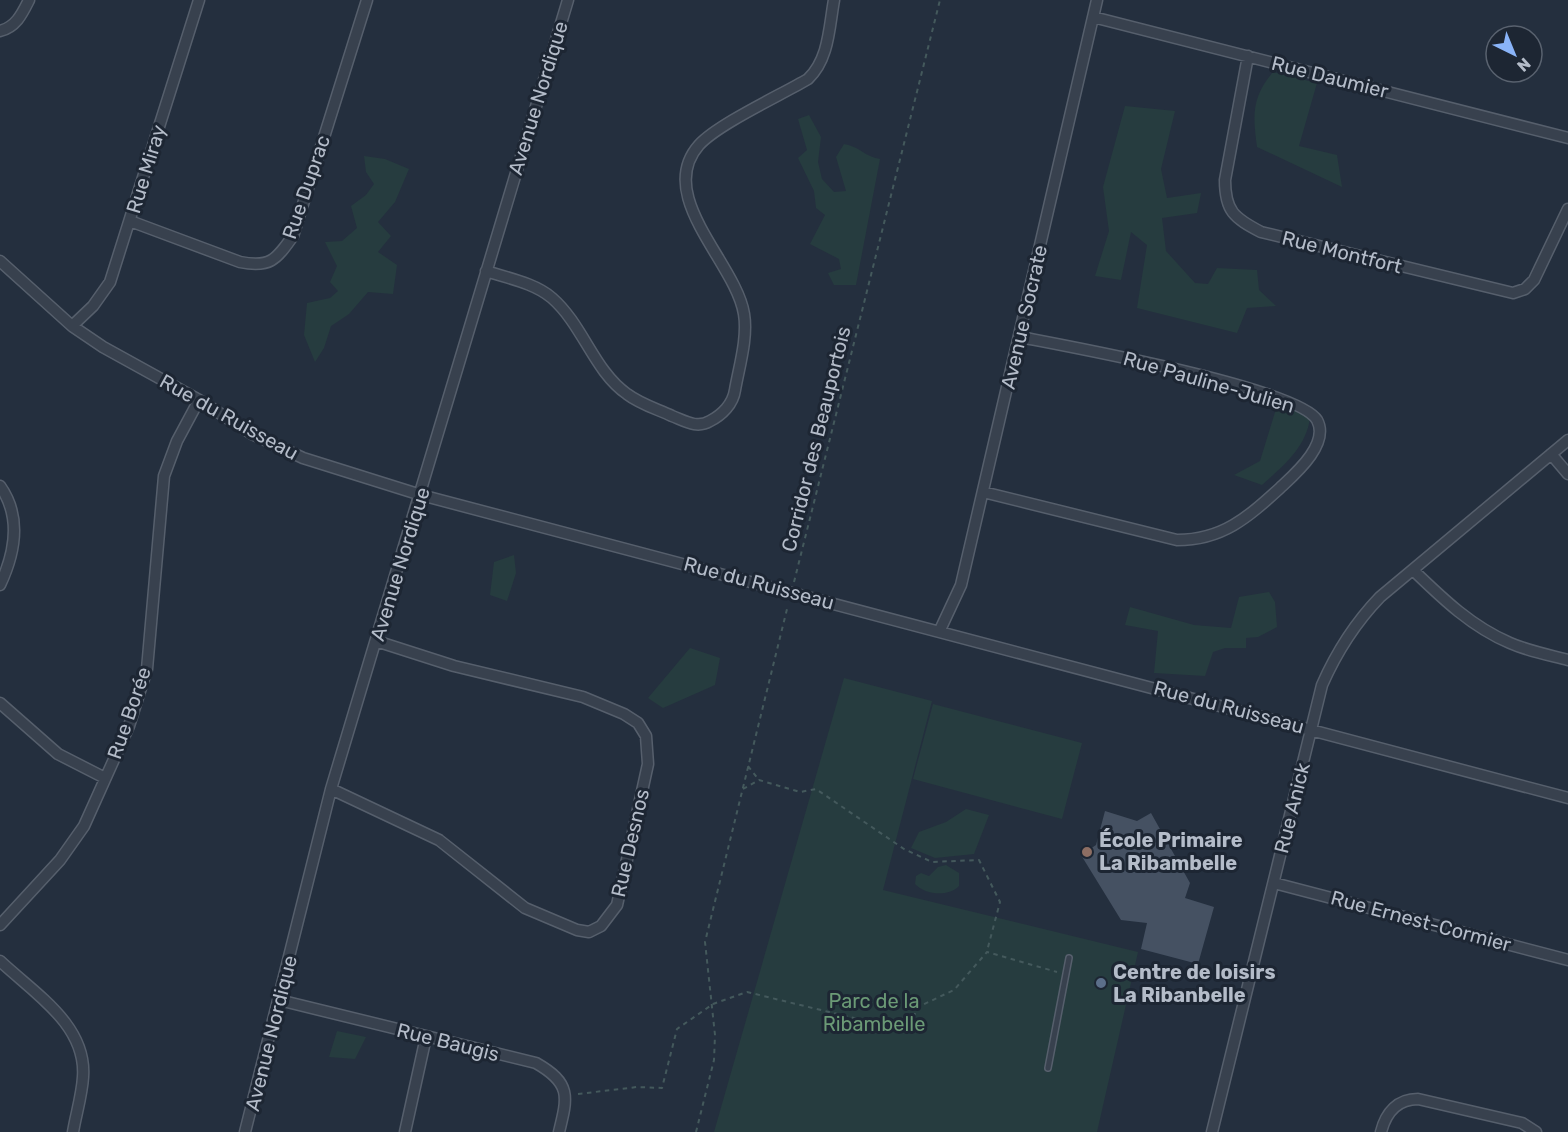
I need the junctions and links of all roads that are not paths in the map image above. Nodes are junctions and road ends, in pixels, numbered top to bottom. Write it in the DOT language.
graph roads {
  1 [pos="29,0"];
  2 [pos="200,0"];
  3 [pos="367,0"];
  4 [pos="568,0"];
  5 [pos="834,0"];
  6 [pos="1096,0"];
  7 [pos="1092,17"];
  8 [pos="0,31"];
  9 [pos="1248,56"];
  10 [pos="1568,138"];
  11 [pos="1568,209"];
  12 [pos="130,221"];
  13 [pos="0,261"];
  14 [pos="486,271"];
  15 [pos="72,326"];
  16 [pos="1020,336"];
  17 [pos="200,400"];
  18 [pos="1568,440"];
  19 [pos="1551,454"];
  20 [pos="1568,474"];
  21 [pos="0,486"];
  22 [pos="983,492"];
  23 [pos="421,495"];
  24 [pos="1414,571"];
  25 [pos="0,585"];
  26 [pos="940,630"];
  27 [pos="376,641"];
  28 [pos="1568,660"];
  29 [pos="0,703"];
  30 [pos="1312,729"];
  31 [pos="105,778"];
  32 [pos="331,789"];
  33 [pos="1568,798"];
  34 [pos="1274,883"];
  35 [pos="0,925"];
  36 [pos="1069,958"];
  37 [pos="1568,960"];
  38 [pos="0,961"];
  39 [pos="279,1000"];
  40 [pos="426,1037"];
  41 [pos="1048,1068"];
  42 [pos="73,1132"];
  43 [pos="245,1132"];
  44 [pos="405,1132"];
  45 [pos="559,1132"];
  46 [pos="1212,1132"];
  47 [pos="1381,1132"];
  48 [pos="1536,1132"];
  1 -- 8 [label="street"];
  2 -- 12 [label="street, Rue Miray"];
  3 -- 12 [label="street, Rue Duprac"];
  4 -- 14 [label="street, Avenue Nordique"];
  5 -- 14 [label="street"];
  6 -- 7 [label="street, Avenue Socrate"];
  7 -- 9 [label="street, Rue Daumier"];
  7 -- 16 [label="street, Avenue Socrate"];
  9 -- 10 [label="street, Rue Daumier"];
  9 -- 11 [label="street, Rue Montfort"];
  12 -- 15 [label="street, Rue Miray"];
  13 -- 15 [label="street, Rue du Ruisseau"];
  14 -- 23 [label="street, Avenue Nordique"];
  15 -- 17 [label="street, Rue du Ruisseau"];
  16 -- 22 [label="street, Avenue Socrate"];
  16 -- 22 [label="street, Rue Pauline-Julien"];
  17 -- 23 [label="street, Rue du Ruisseau"];
  17 -- 31 [label="street, Rue Borée"];
  18 -- 19 [label="street, Rue Anick"];
  19 -- 20 [label="street"];
  19 -- 24 [label="street, Rue Anick"];
  21 -- 25 [label="street"];
  22 -- 26 [label="street, Avenue Socrate"];
  23 -- 26 [label="street, Rue du Ruisseau"];
  23 -- 27 [label="street, Avenue Nordique"];
  24 -- 28 [label="street"];
  24 -- 30 [label="street, Rue Anick"];
  26 -- 30 [label="street, Rue du Ruisseau"];
  27 -- 32 [label="street, Avenue Nordique"];
  27 -- 32 [label="street, Rue Desnos"];
  29 -- 31 [label="street"];
  30 -- 33 [label="street, Rue du Ruisseau"];
  30 -- 34 [label="street, Rue Anick"];
  31 -- 35 [label="street, Rue Borée"];
  32 -- 39 [label="street, Avenue Nordique"];
  34 -- 37 [label="street, Rue Ernest-Cormier"];
  34 -- 46 [label="street, Rue Anick"];
  36 -- 41 [label="lane"];
  38 -- 42 [label="street"];
  39 -- 40 [label="street, Rue Baugis"];
  39 -- 43 [label="street, Avenue Nordique"];
  40 -- 44 [label="street"];
  40 -- 45 [label="street, Rue Baugis"];
  47 -- 48 [label="street"];
}
